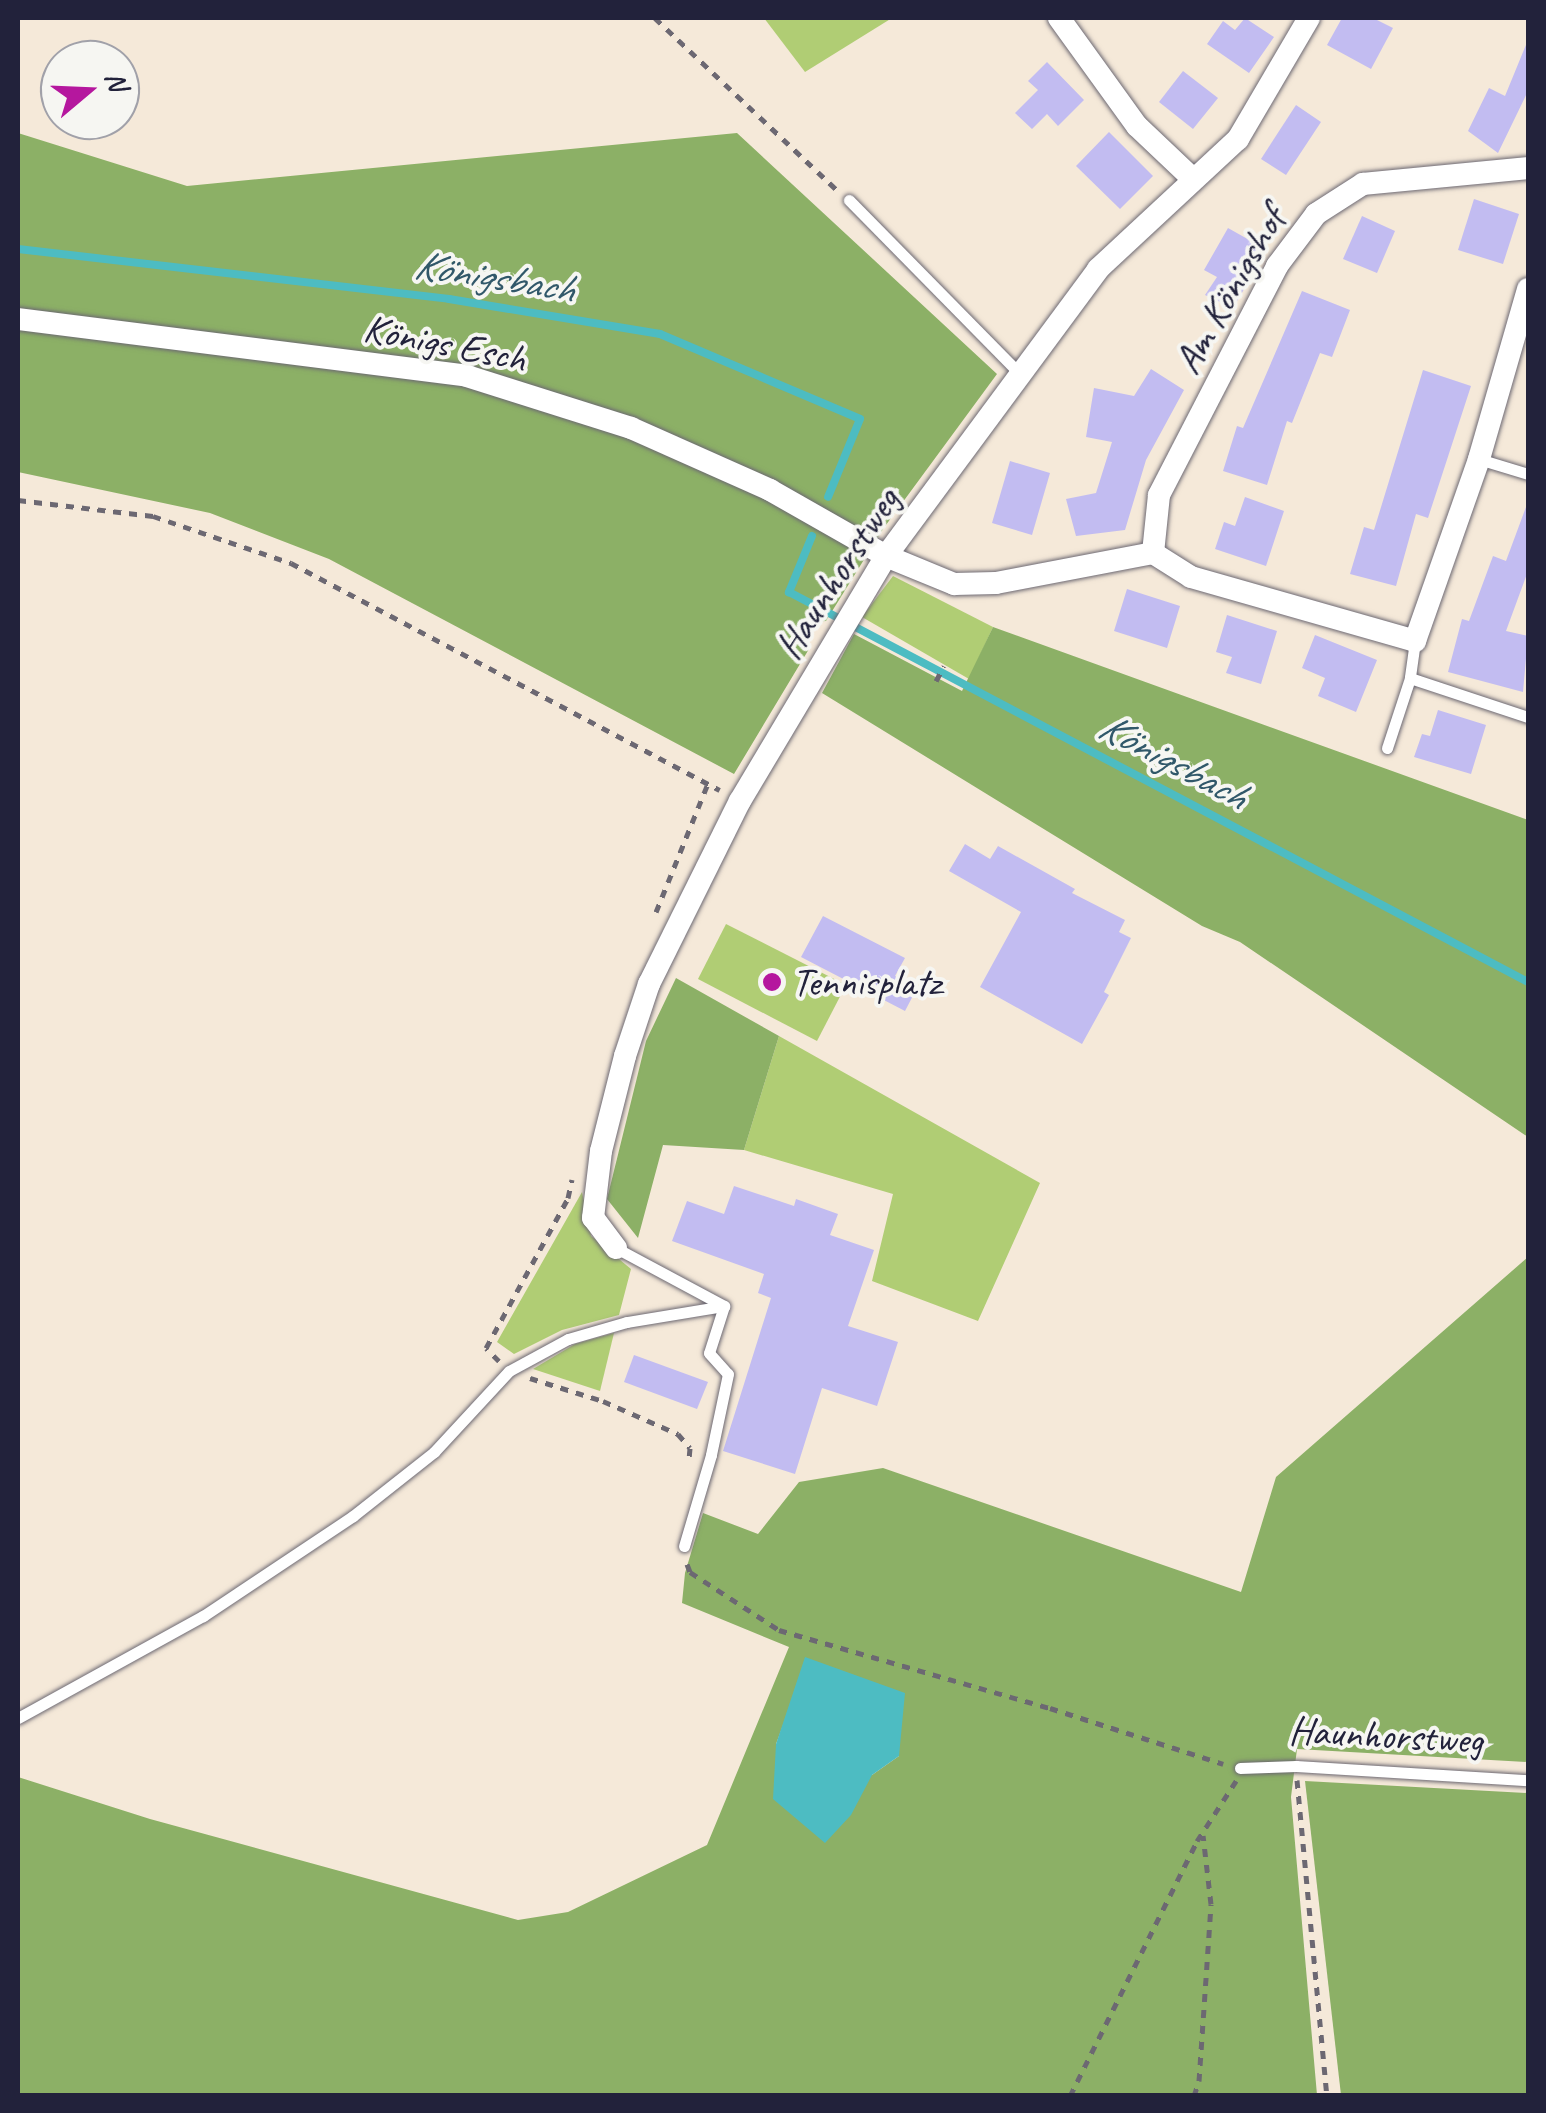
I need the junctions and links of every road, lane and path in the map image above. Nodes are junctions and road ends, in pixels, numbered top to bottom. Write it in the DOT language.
graph roads {
  1 [pos="656,18"];
  2 [pos="1059,18"];
  3 [pos="1308,18"];
  4 [pos="1528,168"];
  5 [pos="1193,179"];
  6 [pos="849,200"];
  7 [pos="1528,289"];
  8 [pos="18,319"];
  9 [pos="1022,375"];
  10 [pos="1480,459"];
  11 [pos="1528,474"];
  12 [pos="18,500"];
  13 [pos="1152,553"];
  14 [pos="886,556"];
  15 [pos="1415,641"];
  16 [pos="944,666"];
  17 [pos="1410,678"];
  18 [pos="936,681"];
  19 [pos="1528,717"];
  20 [pos="1387,748"];
  21 [pos="740,801"];
  22 [pos="616,1248"];
  23 [pos="724,1306"];
  24 [pos="509,1371"];
  25 [pos="689,1465"];
  26 [pos="684,1546"];
  27 [pos="18,1718"];
  28 [pos="1296,1766"];
  29 [pos="1240,1768"];
  30 [pos="1528,1780"];
  31 [pos="1203,1832"];
  32 [pos="1070,2096"];
  33 [pos="1194,2096"];
  34 [pos="1327,2096"];
  1 -- 6 [label="path"];
  2 -- 5 [label="street"];
  3 -- 5 [label="street, Haunhorstweg"];
  4 -- 13 [label="street, Am Königshof"];
  5 -- 9 [label="street, Haunhorstweg"];
  6 -- 9 [label="lane"];
  7 -- 10 [label="street"];
  8 -- 14 [label="street, Königs Esch"];
  9 -- 14 [label="street, Haunhorstweg"];
  10 -- 11 [label="lane"];
  10 -- 15 [label="street"];
  12 -- 21 [label="path"];
  13 -- 14 [label="street"];
  13 -- 15 [label="street"];
  14 -- 21 [label="street, Haunhorstweg"];
  15 -- 17 [label="lane"];
  16 -- 18 [label="path"];
  17 -- 19 [label="lane"];
  17 -- 20 [label="lane"];
  21 -- 22 [label="street, Haunhorstweg"];
  22 -- 23 [label="lane"];
  23 -- 24 [label="lane"];
  23 -- 26 [label="lane"];
  24 -- 25 [label="path"];
  24 -- 27 [label="lane"];
  26 -- 29 [label="path"];
  28 -- 29 [label="lane, Haunhorstweg"];
  28 -- 30 [label="lane, Haunhorstweg"];
  28 -- 34 [label="path"];
  29 -- 31 [label="path"];
  31 -- 32 [label="path"];
  31 -- 33 [label="path"];
}
